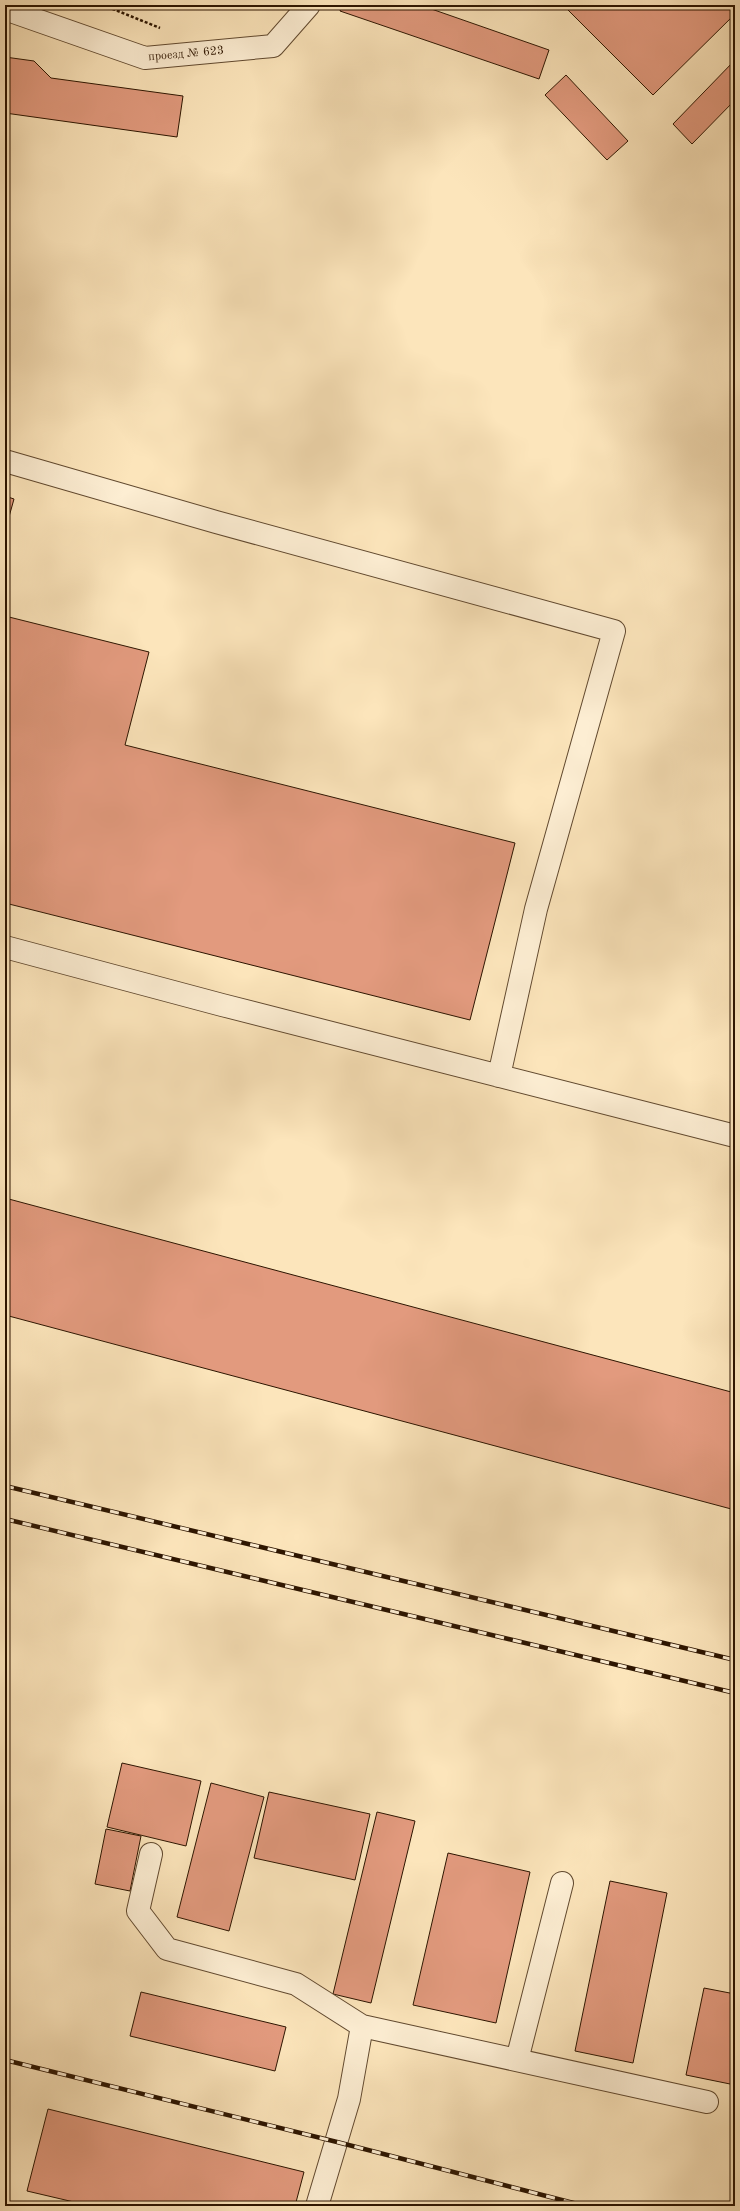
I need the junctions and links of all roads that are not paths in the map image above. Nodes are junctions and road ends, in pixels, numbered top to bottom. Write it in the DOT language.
graph roads {
  1 [pos="309,5"];
  2 [pos="5,9"];
  3 [pos="5,461"];
  4 [pos="5,947"];
  5 [pos="499,1076"];
  6 [pos="735,1136"];
  7 [pos="151,1854"];
  8 [pos="562,1883"];
  9 [pos="362,2026"];
  10 [pos="517,2060"];
  11 [pos="707,2102"];
  12 [pos="317,2206"];
  1 -- 2 [label="street, проезд № 623"];
  3 -- 5 [label="street"];
  4 -- 5 [label="street"];
  5 -- 6 [label="street"];
  7 -- 9 [label="street"];
  8 -- 10 [label="street"];
  9 -- 10 [label="street"];
  9 -- 12 [label="street"];
  10 -- 11 [label="street"];
}
